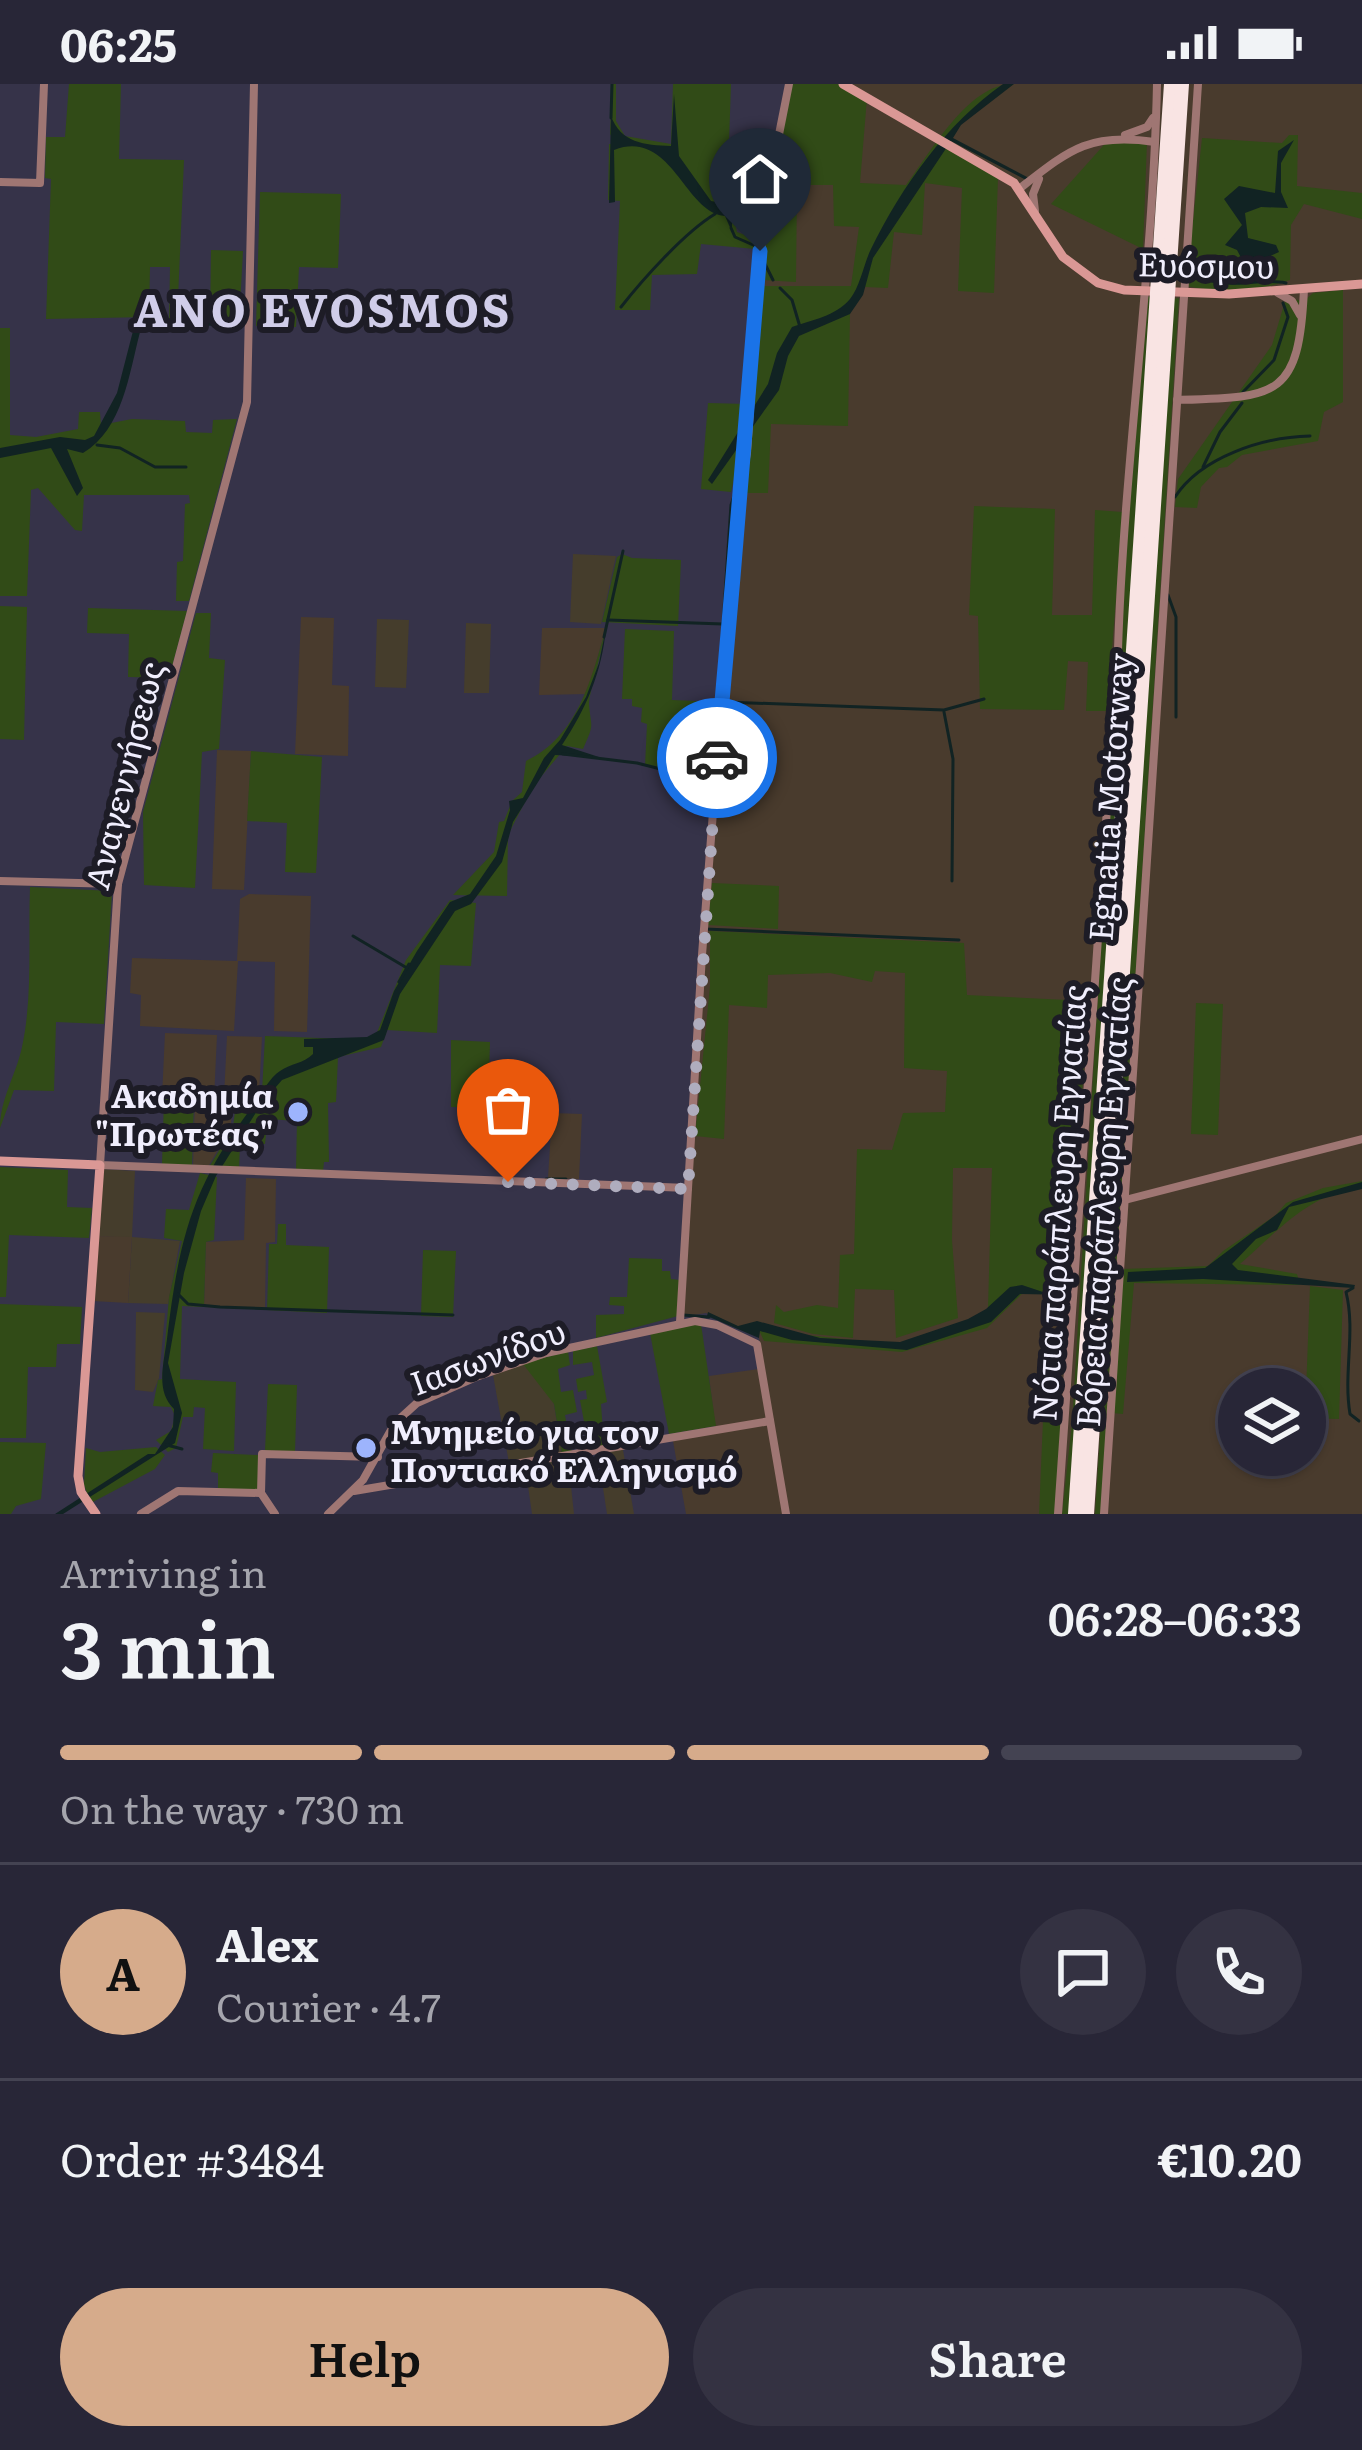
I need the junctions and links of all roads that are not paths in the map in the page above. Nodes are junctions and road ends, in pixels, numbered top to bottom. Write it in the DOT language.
graph roads {
  1 [pos="44,84"];
  2 [pos="254,84"];
  3 [pos="789,84"];
  4 [pos="843,84"];
  5 [pos="1156,84"];
  6 [pos="1171,84"];
  7 [pos="1182,84"];
  8 [pos="1198,84"];
  9 [pos="1153,118"];
  10 [pos="1126,135"];
  11 [pos="1152,140"];
  12 [pos="1038,180"];
  13 [pos="0,182"];
  14 [pos="1021,191"];
  15 [pos="1036,212"];
  16 [pos="1362,284"];
  17 [pos="1304,289"];
  18 [pos="1276,292"];
  19 [pos="1298,309"];
  20 [pos="1302,322"];
  21 [pos="1177,395"];
  22 [pos="1214,398"];
  23 [pos="1195,399"];
  24 [pos="1176,421"];
  25 [pos="0,881"];
  26 [pos="118,884"];
  27 [pos="1362,1139"];
  28 [pos="0,1161"];
  29 [pos="100,1165"];
  30 [pos="688,1189"];
  31 [pos="1125,1200"];
  32 [pos="680,1322"];
  33 [pos="770,1421"];
  34 [pos="378,1457"];
  35 [pos="366,1484"];
  36 [pos="261,1493"];
  37 [pos="96,1514"];
  38 [pos="141,1514"];
  39 [pos="274,1514"];
  40 [pos="328,1514"];
  41 [pos="786,1514"];
  42 [pos="1058,1514"];
  43 [pos="1075,1514"];
  44 [pos="1087,1514"];
  45 [pos="1104,1514"];
  1 -- 13 [label="street"];
  2 -- 26 [label="street, Αναγεννήσεως"];
  3 -- 30 [label="street"];
  4 -- 14 [label="main road, Ευόσμου"];
  5 -- 9 [label="street, Νότια παράπλευρη Εγνατίας"];
  5 -- 11 [label="street, Νότια παράπλευρη Εγνατίας"];
  6 -- 43 [label="highway, Egnatia Motorway"];
  7 -- 44 [label="highway, Egnatia Motorway"];
  8 -- 21 [label="street, Βόρεια παράπλευρη Εγνατίας"];
  9 -- 10 [label="street"];
  9 -- 11 [label="street, Νότια παράπλευρη Εγνατίας"];
  10 -- 11 [label="street"];
  10 -- 12 [label="street"];
  11 -- 42 [label="street, Νότια παράπλευρη Εγνατίας"];
  12 -- 14 [label="street"];
  12 -- 15 [label="street"];
  14 -- 15 [label="main road, Ευόσμου"];
  15 -- 18 [label="main road, Ευόσμου"];
  16 -- 17 [label="main road, Ευόσμου"];
  17 -- 18 [label="main road, Ευόσμου"];
  17 -- 19 [label="street"];
  17 -- 20 [label="street"];
  18 -- 19 [label="street"];
  19 -- 20 [label="street"];
  20 -- 22 [label="street, Ευόσμου"];
  21 -- 22 [label="street"];
  21 -- 23 [label="street"];
  21 -- 24 [label="street, Βόρεια παράπλευρη Εγνατίας"];
  22 -- 23 [label="street"];
  23 -- 24 [label="street"];
  24 -- 31 [label="street, Βόρεια παράπλευρη Εγνατίας"];
  25 -- 26 [label="street"];
  26 -- 29 [label="street, Αναγεννήσεως"];
  27 -- 31 [label="street"];
  28 -- 29 [label="main road"];
  29 -- 30 [label="street"];
  29 -- 37 [label="main road, Αναγεννήσεως"];
  30 -- 32 [label="street"];
  31 -- 45 [label="street, Βόρεια παράπλευρη Εγνατίας"];
  32 -- 33 [label="street"];
  32 -- 34 [label="street, Ιασωνίδου"];
  33 -- 35 [label="street"];
  33 -- 41 [label="street"];
  34 -- 35 [label="street, Ιασωνίδου"];
  34 -- 36 [label="street"];
  35 -- 40 [label="street, Ιασωνίδου"];
  36 -- 38 [label="street"];
  36 -- 39 [label="street"];
}
